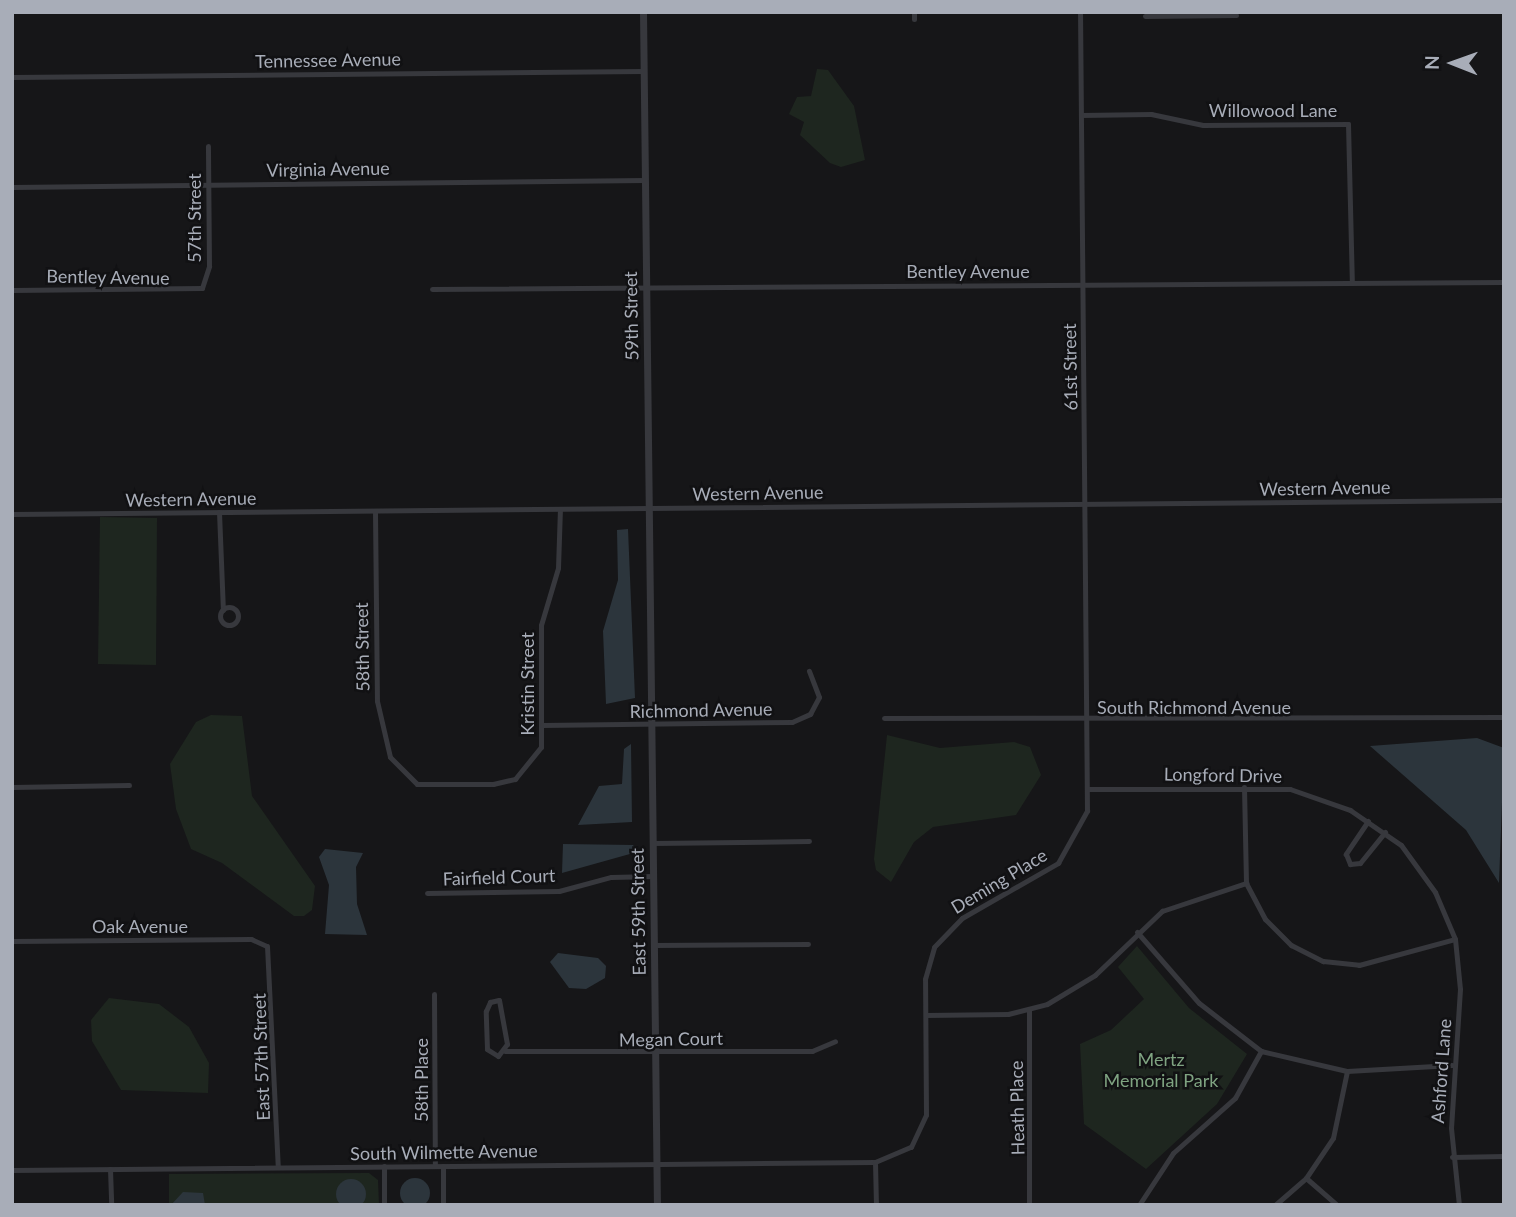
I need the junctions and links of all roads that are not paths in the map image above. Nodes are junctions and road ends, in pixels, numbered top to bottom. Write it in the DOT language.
graph roads {
  1 [pos="643,12"];
  2 [pos="1080,12"];
  3 [pos="1168,14"];
  4 [pos="1236,15"];
  5 [pos="1145,16"];
  6 [pos="643,71"];
  7 [pos="12,77"];
  8 [pos="1081,115"];
  9 [pos="208,146"];
  10 [pos="645,180"];
  11 [pos="208,185"];
  12 [pos="12,187"];
  13 [pos="1504,282"];
  14 [pos="1352,283"];
  15 [pos="1083,285"];
  16 [pos="646,287"];
  17 [pos="202,288"];
  18 [pos="432,289"];
  19 [pos="12,290"];
  20 [pos="1504,500"];
  21 [pos="1086,504"];
  22 [pos="649,508"];
  23 [pos="560,509"];
  24 [pos="219,512"];
  25 [pos="375,512"];
  26 [pos="12,514"];
  27 [pos="223,610"];
  28 [pos="650,619"];
  29 [pos="808,671"];
  30 [pos="1504,717"];
  31 [pos="884,718"];
  32 [pos="1088,721"];
  33 [pos="542,725"];
  34 [pos="651,725"];
  35 [pos="402,777"];
  36 [pos="129,785"];
  37 [pos="12,787"];
  38 [pos="1244,787"];
  39 [pos="1089,789"];
  40 [pos="1368,821"];
  41 [pos="1385,832"];
  42 [pos="809,841"];
  43 [pos="653,843"];
  44 [pos="653,876"];
  45 [pos="1246,883"];
  46 [pos="427,893"];
  47 [pos="1137,932"];
  48 [pos="1455,939"];
  49 [pos="12,941"];
  50 [pos="808,944"];
  51 [pos="654,945"];
  52 [pos="267,946"];
  53 [pos="434,994"];
  54 [pos="1029,1010"];
  55 [pos="926,1015"];
  56 [pos="835,1041"];
  57 [pos="505,1051"];
  58 [pos="1261,1051"];
  59 [pos="655,1053"];
  60 [pos="1452,1065"];
  61 [pos="1348,1071"];
  62 [pos="1504,1156"];
  63 [pos="1452,1157"];
  64 [pos="875,1162"];
  65 [pos="657,1164"];
  66 [pos="384,1166"];
  67 [pos="435,1166"];
  68 [pos="443,1166"];
  69 [pos="278,1167"];
  70 [pos="110,1169"];
  71 [pos="12,1170"];
  72 [pos="1306,1178"];
  73 [pos="110,1205"];
  74 [pos="384,1205"];
  75 [pos="443,1205"];
  76 [pos="657,1205"];
  77 [pos="876,1205"];
  78 [pos="1028,1205"];
  79 [pos="1139,1205"];
  80 [pos="1275,1205"];
  81 [pos="1337,1205"];
  82 [pos="1346,1205"];
  83 [pos="1355,1205"];
  84 [pos="1460,1205"];
  1 -- 6 [label="street, 59th Street"];
  2 -- 8 [label="street, 61st Street"];
  3 -- 4 [label="street"];
  3 -- 5 [label="street"];
  6 -- 7 [label="street, Tennessee Avenue"];
  6 -- 10 [label="street, 59th Street"];
  8 -- 14 [label="street, Willowood Lane"];
  8 -- 15 [label="street, 61st Street"];
  9 -- 11 [label="street, 57th Street"];
  10 -- 11 [label="street, Virginia Avenue"];
  10 -- 16 [label="street, 59th Street"];
  11 -- 12 [label="street, Virginia Avenue"];
  11 -- 17 [label="street, 57th Street"];
  13 -- 14 [label="street, Bentley Avenue"];
  14 -- 15 [label="street, Bentley Avenue"];
  15 -- 16 [label="street, Bentley Avenue"];
  15 -- 21 [label="street, 61st Street"];
  16 -- 18 [label="street, Bentley Avenue"];
  16 -- 22 [label="street, 59th Street"];
  17 -- 19 [label="street, Bentley Avenue"];
  20 -- 21 [label="street, Western Avenue"];
  21 -- 22 [label="street, Western Avenue"];
  21 -- 32 [label="street, 61st Street"];
  22 -- 23 [label="street, Western Avenue"];
  22 -- 28 [label="street, 59th Street"];
  23 -- 25 [label="street, Western Avenue"];
  23 -- 33 [label="street, Kristin Street"];
  24 -- 25 [label="street, Western Avenue"];
  24 -- 26 [label="street, Western Avenue"];
  24 -- 27 [label="street"];
  25 -- 35 [label="street, 58th Street"];
  28 -- 34 [label="street, East 59th Street"];
  29 -- 34 [label="street, Richmond Avenue"];
  30 -- 32 [label="street, South Richmond Avenue"];
  31 -- 32 [label="street, South Richmond Avenue"];
  32 -- 39 [label="street, Deming Place"];
  33 -- 34 [label="street, Richmond Avenue"];
  33 -- 35 [label="street, Kristin Street"];
  34 -- 43 [label="street, East 59th Street"];
  36 -- 37 [label="street"];
  38 -- 39 [label="street, Longford Drive"];
  38 -- 40 [label="street, Longford Drive"];
  38 -- 45 [label="street"];
  39 -- 55 [label="street, Deming Place"];
  40 -- 41 [label="street, Longford Drive"];
  40 -- 41 [label="street"];
  41 -- 48 [label="street, Longford Drive"];
  42 -- 43 [label="street"];
  43 -- 44 [label="street, East 59th Street"];
  44 -- 46 [label="street, Fairfield Court"];
  44 -- 51 [label="street, East 59th Street"];
  45 -- 47 [label="street"];
  45 -- 48 [label="street"];
  47 -- 54 [label="street"];
  47 -- 58 [label="street"];
  48 -- 60 [label="street, Ashford Lane"];
  49 -- 52 [label="street, Oak Avenue"];
  50 -- 51 [label="street"];
  51 -- 59 [label="street, East 59th Street"];
  52 -- 69 [label="street, East 57th Street"];
  53 -- 67 [label="street, 58th Place"];
  54 -- 55 [label="street"];
  54 -- 78 [label="street, Heath Place"];
  55 -- 64 [label="street, Deming Place"];
  56 -- 59 [label="street, Megan Court"];
  57 -- 57 [label="street"];
  57 -- 59 [label="street, Megan Court"];
  58 -- 61 [label="street"];
  58 -- 79 [label="street"];
  59 -- 65 [label="street, East 59th Street"];
  60 -- 61 [label="street"];
  60 -- 63 [label="street, Ashford Lane"];
  61 -- 72 [label="street"];
  62 -- 63 [label="street"];
  63 -- 84 [label="street, Ashford Lane"];
  64 -- 65 [label="street, South Wilmette Avenue"];
  64 -- 77 [label="street"];
  65 -- 68 [label="street, South Wilmette Avenue"];
  65 -- 76 [label="street, East 59th Street"];
  66 -- 67 [label="street, South Wilmette Avenue"];
  66 -- 69 [label="street, South Wilmette Avenue"];
  66 -- 74 [label="street"];
  67 -- 68 [label="street, South Wilmette Avenue"];
  68 -- 75 [label="street"];
  69 -- 70 [label="street, South Wilmette Avenue"];
  70 -- 71 [label="street, South Wilmette Avenue"];
  70 -- 73 [label="street"];
  72 -- 80 [label="street"];
  72 -- 81 [label="street"];
  82 -- 83 [label="street"];
}
